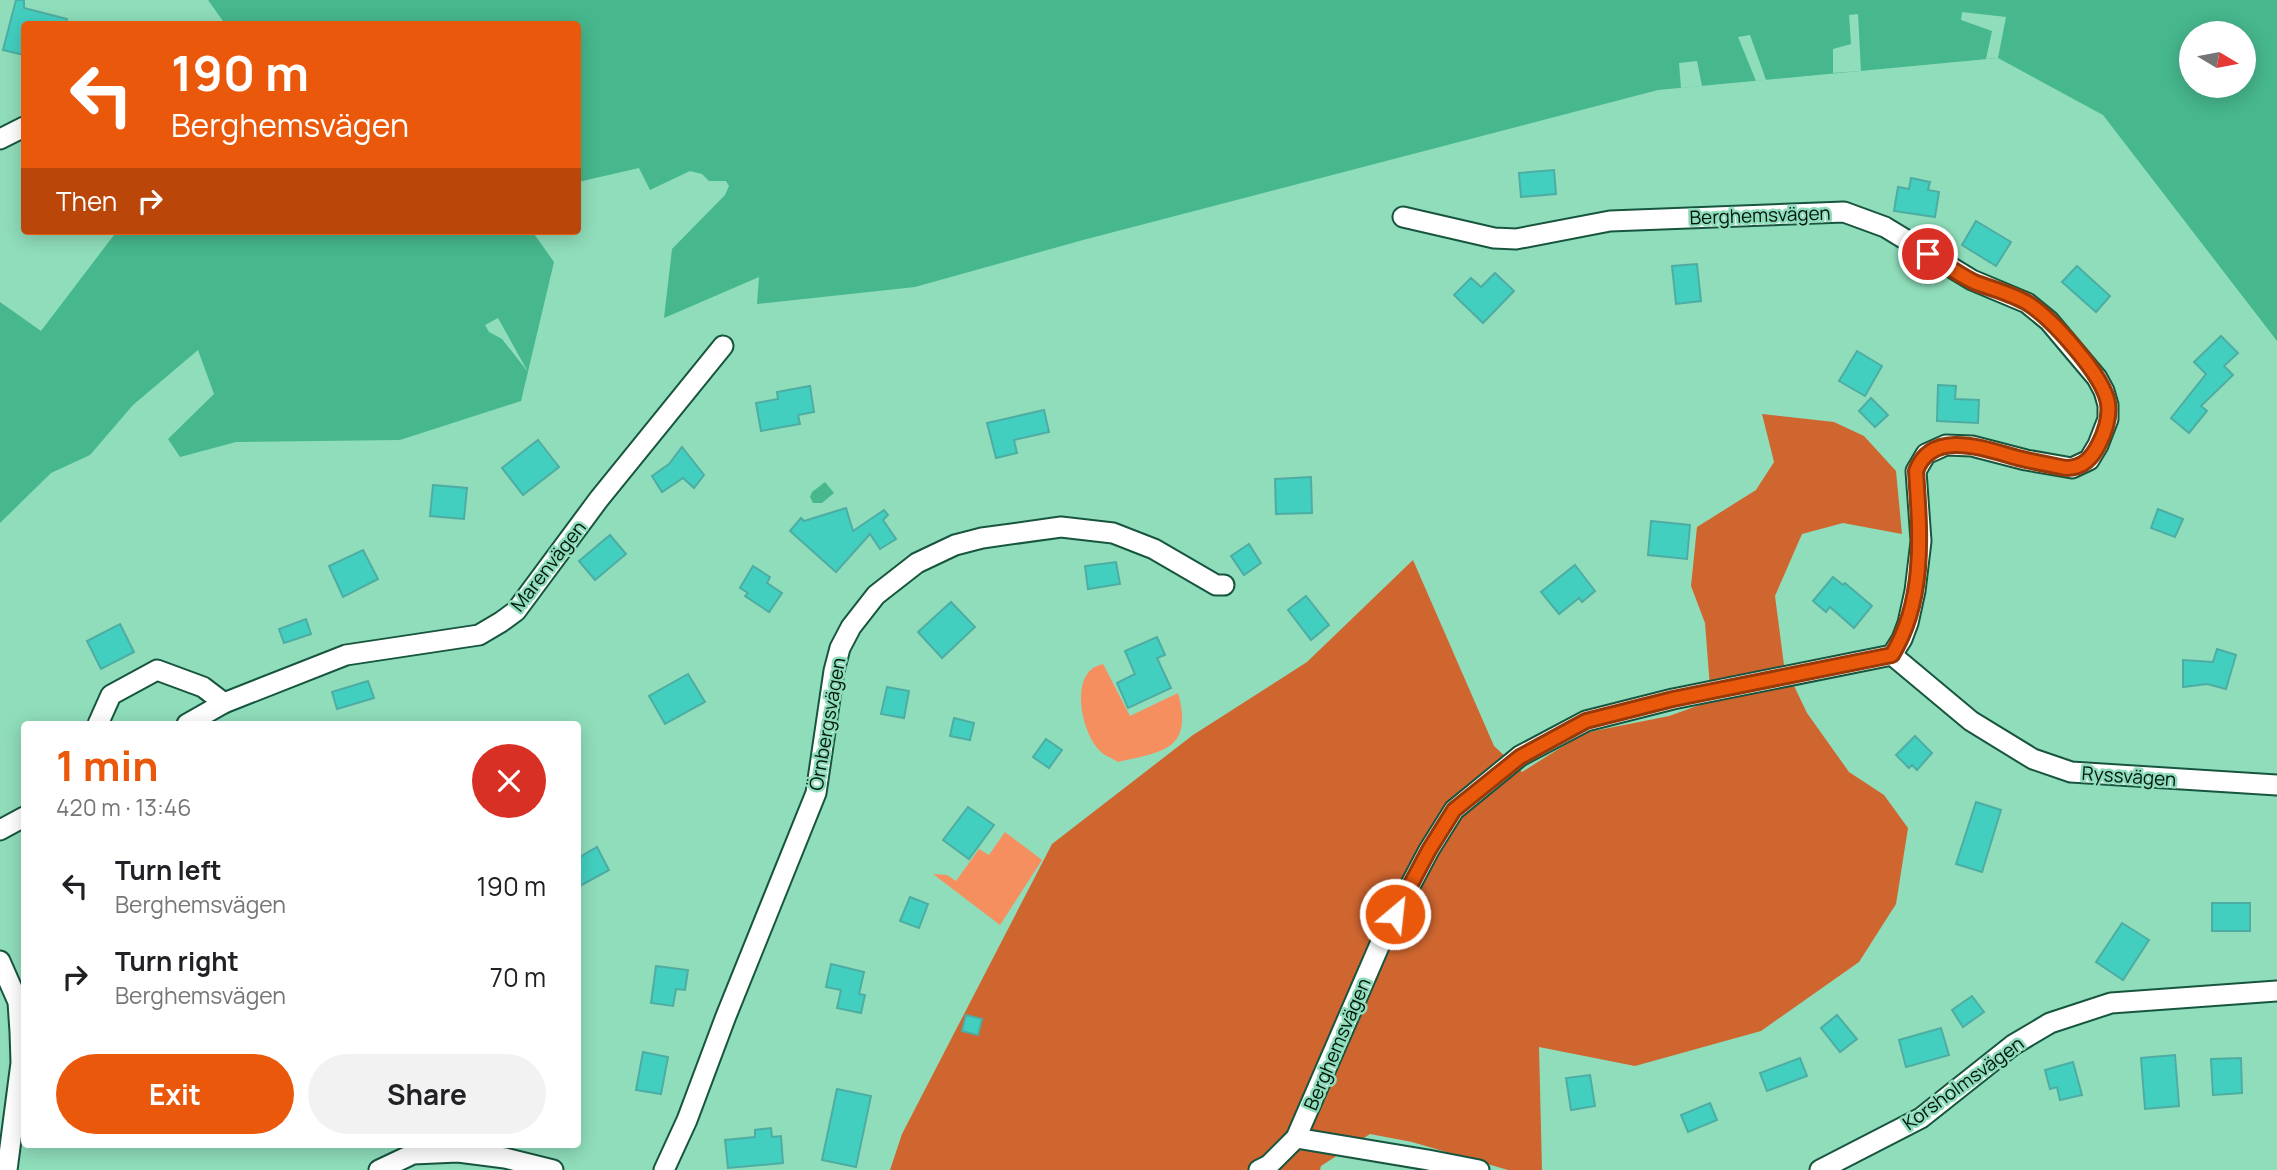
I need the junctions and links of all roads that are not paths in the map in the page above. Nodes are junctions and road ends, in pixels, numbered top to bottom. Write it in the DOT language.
graph roads {
  1 [pos="21,128"];
  2 [pos="0,139"];
  3 [pos="1403,217"];
  4 [pos="723,346"];
  5 [pos="1224,585"];
  6 [pos="1892,655"];
  7 [pos="225,703"];
  8 [pos="99,721"];
  9 [pos="192,721"];
  10 [pos="2277,785"];
  11 [pos="21,819"];
  12 [pos="0,830"];
  13 [pos="0,961"];
  14 [pos="2277,991"];
  15 [pos="1296,1138"];
  16 [pos="1408,1163"];
  17 [pos="6,1170"];
  18 [pos="379,1170"];
  19 [pos="553,1170"];
  20 [pos="664,1170"];
  21 [pos="1259,1170"];
  22 [pos="1479,1170"];
  23 [pos="1820,1170"];
  1 -- 2 [label="street"];
  3 -- 6 [label="street, Berghemsvägen"];
  4 -- 7 [label="street, Marenvägen"];
  5 -- 20 [label="street, Örnbergsvägen"];
  6 -- 10 [label="street, Ryssvägen"];
  6 -- 15 [label="street, Berghemsvägen"];
  7 -- 8 [label="street"];
  7 -- 9 [label="street, Marenvägen"];
  11 -- 12 [label="street"];
  13 -- 17 [label="street"];
  14 -- 23 [label="street, Korsholmsvägen"];
  15 -- 16 [label="street"];
  15 -- 21 [label="street, Berghemsvägen"];
  16 -- 22 [label="street"];
  18 -- 19 [label="street"];
}
